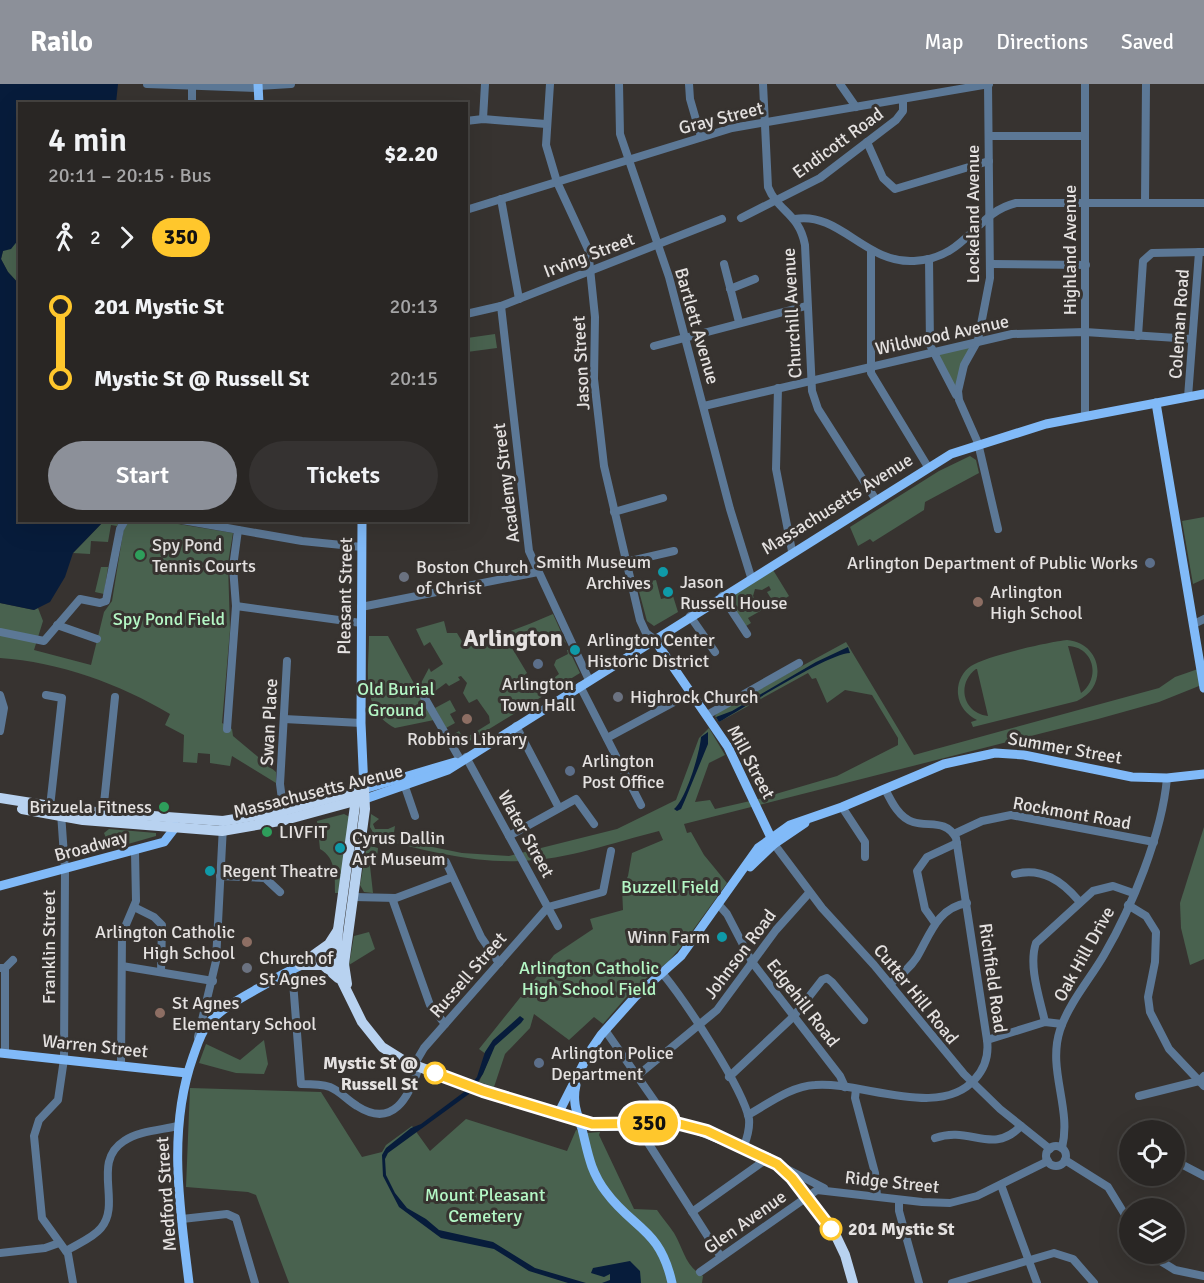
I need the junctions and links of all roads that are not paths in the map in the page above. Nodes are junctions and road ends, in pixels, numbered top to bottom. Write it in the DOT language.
graph roads {
  1 [pos="147,84"];
  2 [pos="291,84"];
  3 [pos="485,84"];
  4 [pos="550,84"];
  5 [pos="619,84"];
  6 [pos="689,84"];
  7 [pos="763,84"];
  8 [pos="840,84"];
  9 [pos="989,84"];
  10 [pos="1085,84"];
  11 [pos="1146,84"];
  12 [pos="192,86"];
  13 [pos="258,86"];
  14 [pos="903,99"];
  15 [pos="192,102"];
  16 [pos="260,102"];
  17 [pos="856,106"];
  18 [pos="483,119"];
  19 [pos="468,121"];
  20 [pos="764,122"];
  21 [pos="546,124"];
  22 [pos="989,136"];
  23 [pos="1085,136"];
  24 [pos="702,137"];
  25 [pos="867,142"];
  26 [pos="629,159"];
  27 [pos="989,161"];
  28 [pos="557,182"];
  29 [pos="501,199"];
  30 [pos="776,201"];
  31 [pos="1086,201"];
  32 [pos="1145,202"];
  33 [pos="1204,203"];
  34 [pos="468,209"];
  35 [pos="990,216"];
  36 [pos="741,218"];
  37 [pos="722,219"];
  38 [pos="795,219"];
  39 [pos="658,245"];
  40 [pos="871,251"];
  41 [pos="1201,252"];
  42 [pos="929,259"];
  43 [pos="724,264"];
  44 [pos="991,264"];
  45 [pos="1086,265"];
  46 [pos="591,270"];
  47 [pos="755,279"];
  48 [pos="730,289"];
  49 [pos="519,299"];
  50 [pos="501,306"];
  51 [pos="806,306"];
  52 [pos="468,314"];
  53 [pos="739,322"];
  54 [pos="1085,332"];
  55 [pos="686,336"];
  56 [pos="1138,336"];
  57 [pos="1192,339"];
  58 [pos="978,340"];
  59 [pos="654,346"];
  60 [pos="933,351"];
  61 [pos="870,366"];
  62 [pos="809,380"];
  63 [pos="778,388"];
  64 [pos="1204,394"];
  65 [pos="1188,397"];
  66 [pos="959,400"];
  67 [pos="1156,403"];
  68 [pos="704,406"];
  69 [pos="1085,416"];
  70 [pos="978,443"];
  71 [pos="928,467"];
  72 [pos="663,498"];
  73 [pos="876,500"];
  74 [pos="614,512"];
  75 [pos="124,522"];
  76 [pos="193,522"];
  77 [pos="362,522"];
  78 [pos="998,529"];
  79 [pos="238,530"];
  80 [pos="362,547"];
  81 [pos="675,551"];
  82 [pos="792,551"];
  83 [pos="626,562"];
  84 [pos="538,572"];
  85 [pos="751,577"];
  86 [pos="722,596"];
  87 [pos="236,606"];
  88 [pos="361,607"];
  89 [pos="690,616"];
  90 [pos="1204,619"];
  91 [pos="361,623"];
  92 [pos="1194,624"];
  93 [pos="57,625"];
  94 [pos="0,632"];
  95 [pos="747,634"];
  96 [pos="97,639"];
  97 [pos="654,639"];
  98 [pos="715,652"];
  99 [pos="287,662"];
  100 [pos="799,663"];
  101 [pos="590,680"];
  102 [pos="580,686"];
  103 [pos="419,688"];
  104 [pos="1204,688"];
  105 [pos="691,693"];
  106 [pos="0,695"];
  107 [pos="46,695"];
  108 [pos="115,697"];
  109 [pos="707,715"];
  110 [pos="284,719"];
  111 [pos="361,723"];
  112 [pos="516,726"];
  113 [pos="227,729"];
  114 [pos="0,731"];
  115 [pos="607,738"];
  116 [pos="463,759"];
  117 [pos="422,770"];
  118 [pos="1204,774"];
  119 [pos="1167,778"];
  120 [pos="403,787"];
  121 [pos="885,789"];
  122 [pos="361,792"];
  123 [pos="0,800"];
  124 [pos="641,805"];
  125 [pos="842,807"];
  126 [pos="559,808"];
  127 [pos="57,811"];
  128 [pos="103,813"];
  129 [pos="284,815"];
  130 [pos="415,816"];
  131 [pos="174,824"];
  132 [pos="594,824"];
  133 [pos="223,826"];
  134 [pos="954,834"];
  135 [pos="509,836"];
  136 [pos="772,841"];
  137 [pos="1154,842"];
  138 [pos="957,843"];
  139 [pos="611,851"];
  140 [pos="135,852"];
  141 [pos="865,857"];
  142 [pos="446,862"];
  143 [pos="65,870"];
  144 [pos="1015,874"];
  145 [pos="220,876"];
  146 [pos="452,877"];
  147 [pos="0,886"];
  148 [pos="280,892"];
  149 [pos="809,893"];
  150 [pos="1133,893"];
  151 [pos="349,898"];
  152 [pos="392,898"];
  153 [pos="1079,901"];
  154 [pos="967,903"];
  155 [pos="718,905"];
  156 [pos="1128,905"];
  157 [pos="548,906"];
  158 [pos="134,907"];
  159 [pos="935,923"];
  160 [pos="558,926"];
  161 [pos="338,930"];
  162 [pos="341,953"];
  163 [pos="13,960"];
  164 [pos="752,962"];
  165 [pos="499,963"];
  166 [pos="122,966"];
  167 [pos="296,967"];
  168 [pos="2,968"];
  169 [pos="161,972"];
  170 [pos="663,974"];
  171 [pos="213,981"];
  172 [pos="890,984"];
  173 [pos="343,986"];
  174 [pos="208,998"];
  175 [pos="354,1005"];
  176 [pos="217,1015"];
  177 [pos="794,1016"];
  178 [pos="864,1020"];
  179 [pos="1045,1022"];
  180 [pos="445,1024"];
  181 [pos="1062,1024"];
  182 [pos="698,1025"];
  183 [pos="605,1030"];
  184 [pos="987,1041"];
  185 [pos="195,1050"];
  186 [pos="3,1053"];
  187 [pos="64,1059"];
  188 [pos="121,1065"];
  189 [pos="582,1065"];
  190 [pos="417,1066"];
  191 [pos="187,1073"];
  192 [pos="637,1076"];
  193 [pos="729,1077"];
  194 [pos="1202,1081"];
  195 [pos="972,1082"];
  196 [pos="845,1087"];
  197 [pos="855,1089"];
  198 [pos="1138,1096"];
  199 [pos="558,1114"];
  200 [pos="748,1115"];
  201 [pos="577,1120"];
  202 [pos="661,1122"];
  203 [pos="636,1124"];
  204 [pos="178,1126"];
  205 [pos="1021,1126"];
  206 [pos="935,1138"];
  207 [pos="744,1146"];
  208 [pos="1062,1148"];
  209 [pos="1050,1149"];
  210 [pos="1065,1160"];
  211 [pos="773,1161"];
  212 [pos="1048,1161"];
  213 [pos="1185,1166"];
  214 [pos="1204,1176"];
  215 [pos="1001,1185"];
  216 [pos="831,1191"];
  217 [pos="877,1196"];
  218 [pos="807,1197"];
  219 [pos="899,1200"];
  220 [pos="1119,1205"];
  221 [pos="692,1212"];
  222 [pos="182,1219"];
  223 [pos="59,1243"];
  224 [pos="66,1251"];
  225 [pos="0,1253"];
  226 [pos="721,1257"];
  227 [pos="1029,1258"];
  228 [pos="1161,1264"];
  229 [pos="700,1272"];
  230 [pos="1204,1276"];
  231 [pos="73,1283"];
  232 [pos="189,1283"];
  233 [pos="255,1283"];
  234 [pos="672,1283"];
  235 [pos="853,1283"];
  236 [pos="919,1283"];
  237 [pos="952,1283"];
  238 [pos="1037,1283"];
  239 [pos="1094,1283"];
  1 -- 12 [label="street"];
  2 -- 13 [label="street"];
  3 -- 18 [label="street"];
  4 -- 21 [label="street, Jason Street"];
  5 -- 26 [label="street, Bartlett Avenue"];
  6 -- 24 [label="street"];
  7 -- 20 [label="street, Churchill Avenue"];
  8 -- 17 [label="street"];
  9 -- 14 [label="street, Gray Street"];
  9 -- 22 [label="street, Lockeland Avenue"];
  10 -- 23 [label="street, Highland Avenue"];
  11 -- 32 [label="street"];
  12 -- 13 [label="street"];
  12 -- 15 [label="street"];
  13 -- 16 [label="main road"];
  14 -- 17 [label="street, Gray Street"];
  14 -- 25 [label="street, Endicott Road"];
  17 -- 20 [label="street, Gray Street"];
  18 -- 19 [label="street"];
  18 -- 21 [label="street"];
  20 -- 24 [label="street, Gray Street"];
  20 -- 30 [label="street, Churchill Avenue"];
  21 -- 28 [label="street, Jason Street"];
  22 -- 23 [label="street"];
  22 -- 27 [label="street, Lockeland Avenue"];
  23 -- 31 [label="street, Highland Avenue"];
  24 -- 26 [label="street, Gray Street"];
  25 -- 27 [label="street"];
  25 -- 30 [label="street, Endicott Road"];
  26 -- 28 [label="street, Gray Street"];
  26 -- 39 [label="street, Bartlett Avenue"];
  27 -- 35 [label="street, Lockeland Avenue"];
  28 -- 29 [label="street, Gray Street"];
  28 -- 46 [label="street, Jason Street"];
  29 -- 34 [label="street, Gray Street"];
  29 -- 49 [label="street"];
  30 -- 36 [label="street, Endicott Road"];
  30 -- 38 [label="street, Churchill Avenue"];
  31 -- 32 [label="street"];
  31 -- 35 [label="street"];
  31 -- 45 [label="street, Highland Avenue"];
  32 -- 33 [label="street"];
  35 -- 42 [label="street"];
  35 -- 44 [label="street, Lockeland Avenue"];
  37 -- 39 [label="street, Irving Street"];
  38 -- 40 [label="street"];
  38 -- 51 [label="street, Churchill Avenue"];
  39 -- 46 [label="street, Irving Street"];
  39 -- 55 [label="street, Bartlett Avenue"];
  40 -- 42 [label="street"];
  40 -- 61 [label="street"];
  41 -- 56 [label="street"];
  41 -- 57 [label="street, Coleman Road"];
  42 -- 60 [label="street"];
  43 -- 48 [label="street"];
  44 -- 45 [label="street"];
  44 -- 58 [label="street, Lockeland Avenue"];
  45 -- 54 [label="street, Highland Avenue"];
  46 -- 49 [label="street, Irving Street"];
  46 -- 74 [label="street, Jason Street"];
  47 -- 48 [label="street"];
  48 -- 53 [label="street"];
  49 -- 50 [label="street, Irving Street"];
  50 -- 52 [label="street, Irving Street"];
  50 -- 84 [label="street, Academy Street"];
  51 -- 53 [label="street"];
  51 -- 62 [label="street, Churchill Avenue"];
  53 -- 55 [label="street"];
  54 -- 56 [label="street, Wildwood Avenue"];
  54 -- 58 [label="street, Wildwood Avenue"];
  54 -- 69 [label="street, Highland Avenue"];
  55 -- 59 [label="street"];
  55 -- 68 [label="street, Bartlett Avenue"];
  56 -- 57 [label="street, Wildwood Avenue"];
  57 -- 65 [label="street, Coleman Road"];
  58 -- 60 [label="street, Wildwood Avenue"];
  58 -- 66 [label="street, Lockeland Avenue"];
  60 -- 61 [label="street, Wildwood Avenue"];
  60 -- 66 [label="street"];
  61 -- 62 [label="street, Wildwood Avenue"];
  61 -- 71 [label="street"];
  62 -- 63 [label="street, Wildwood Avenue"];
  62 -- 73 [label="street, Churchill Avenue"];
  63 -- 68 [label="street, Wildwood Avenue"];
  63 -- 82 [label="street"];
  64 -- 65 [label="main road, Massachusetts Avenue"];
  65 -- 67 [label="main road, Massachusetts Avenue"];
  66 -- 70 [label="street, Lockeland Avenue"];
  67 -- 69 [label="main road, Massachusetts Avenue"];
  67 -- 92 [label="main road"];
  68 -- 85 [label="street, Bartlett Avenue"];
  69 -- 70 [label="main road, Massachusetts Avenue"];
  70 -- 71 [label="main road, Massachusetts Avenue"];
  70 -- 78 [label="street, Lockeland Avenue"];
  71 -- 73 [label="main road, Massachusetts Avenue"];
  72 -- 74 [label="street"];
  73 -- 82 [label="main road, Massachusetts Avenue"];
  74 -- 83 [label="street, Jason Street"];
  75 -- 93 [label="street"];
  76 -- 79 [label="street"];
  77 -- 80 [label="main road, Pleasant Street"];
  79 -- 80 [label="street"];
  79 -- 87 [label="street"];
  80 -- 88 [label="main road, Pleasant Street"];
  81 -- 83 [label="street"];
  82 -- 85 [label="main road, Massachusetts Avenue"];
  83 -- 97 [label="street, Jason Street"];
  84 -- 88 [label="street"];
  84 -- 101 [label="street, Academy Street"];
  85 -- 86 [label="main road, Massachusetts Avenue"];
  86 -- 89 [label="main road, Massachusetts Avenue"];
  86 -- 95 [label="street"];
  87 -- 91 [label="street"];
  87 -- 113 [label="street"];
  88 -- 91 [label="main road, Pleasant Street"];
  89 -- 97 [label="main road, Massachusetts Avenue"];
  89 -- 98 [label="street"];
  90 -- 92 [label="street"];
  91 -- 111 [label="main road, Pleasant Street"];
  92 -- 104 [label="main road"];
  93 -- 94 [label="street"];
  93 -- 96 [label="street"];
  97 -- 101 [label="main road, Massachusetts Avenue"];
  97 -- 105 [label="main road, Mill Street"];
  99 -- 110 [label="street, Swan Place"];
  100 -- 109 [label="street"];
  101 -- 102 [label="main road, Massachusetts Avenue"];
  102 -- 112 [label="main road, Massachusetts Avenue"];
  102 -- 115 [label="street"];
  103 -- 116 [label="street, Water Street"];
  105 -- 109 [label="main road, Mill Street"];
  105 -- 115 [label="street"];
  106 -- 114 [label="street"];
  107 -- 127 [label="street, Franklin Street"];
  108 -- 128 [label="street"];
  109 -- 136 [label="main road, Mill Street"];
  110 -- 111 [label="street"];
  110 -- 129 [label="street, Swan Place"];
  111 -- 122 [label="main road, Pleasant Street"];
  112 -- 116 [label="main road, Massachusetts Avenue"];
  112 -- 126 [label="street"];
  115 -- 124 [label="street"];
  116 -- 117 [label="main road, Massachusetts Avenue"];
  116 -- 120 [label="main road, Massachusetts Avenue"];
  116 -- 135 [label="street, Water Street"];
  117 -- 120 [label="street"];
  117 -- 122 [label="main road, Massachusetts Avenue"];
  118 -- 119 [label="main road, Summer Street"];
  119 -- 121 [label="main road, Summer Street"];
  119 -- 137 [label="street, Oak Hill Drive"];
  120 -- 122 [label="main road, Massachusetts Avenue"];
  120 -- 130 [label="street"];
  121 -- 125 [label="main road, Summer Street"];
  121 -- 134 [label="street"];
  122 -- 129 [label="highway, Massachusetts Avenue"];
  122 -- 151 [label="highway"];
  123 -- 127 [label="highway, Massachusetts Avenue"];
  125 -- 136 [label="main road, Summer Street"];
  125 -- 141 [label="street"];
  126 -- 132 [label="street"];
  126 -- 135 [label="street"];
  127 -- 128 [label="highway, Massachusetts Avenue"];
  127 -- 131 [label="highway, Massachusetts Avenue"];
  127 -- 143 [label="street, Franklin Street"];
  128 -- 131 [label="highway, Massachusetts Avenue"];
  129 -- 133 [label="highway, Massachusetts Avenue"];
  131 -- 133 [label="highway, Massachusetts Avenue"];
  131 -- 140 [label="main road, Broadway"];
  133 -- 145 [label="street, Medford Street"];
  134 -- 137 [label="street, Rockmont Road"];
  134 -- 138 [label="street, Richfield Road"];
  135 -- 157 [label="street, Water Street"];
  136 -- 149 [label="street, Cutter Hill Road"];
  136 -- 155 [label="main road, Summer Street"];
  137 -- 150 [label="street, Oak Hill Drive"];
  138 -- 154 [label="street, Richfield Road"];
  138 -- 159 [label="street"];
  139 -- 157 [label="street"];
  140 -- 143 [label="main road, Broadway"];
  140 -- 158 [label="street"];
  142 -- 146 [label="street"];
  143 -- 147 [label="main road, Broadway"];
  143 -- 187 [label="street, Franklin Street"];
  144 -- 153 [label="street"];
  145 -- 148 [label="street"];
  145 -- 171 [label="street, Medford Street"];
  146 -- 152 [label="street"];
  146 -- 165 [label="street"];
  149 -- 164 [label="street, Johnson Road"];
  149 -- 172 [label="street, Cutter Hill Road"];
  150 -- 153 [label="street"];
  150 -- 156 [label="street, Oak Hill Drive"];
  151 -- 152 [label="street"];
  151 -- 161 [label="highway"];
  151 -- 162 [label="highway"];
  152 -- 180 [label="street"];
  153 -- 179 [label="street"];
  154 -- 159 [label="street"];
  154 -- 184 [label="street, Richfield Road"];
  155 -- 164 [label="street, Edgehill Road"];
  155 -- 170 [label="main road, Summer Street"];
  156 -- 181 [label="street, Oak Hill Drive"];
  156 -- 194 [label="street"];
  157 -- 160 [label="street, Water Street"];
  157 -- 165 [label="street, Russell Street"];
  158 -- 166 [label="street"];
  158 -- 169 [label="street"];
  159 -- 172 [label="street"];
  161 -- 162 [label="highway"];
  161 -- 167 [label="highway"];
  162 -- 167 [label="main road"];
  162 -- 173 [label="highway"];
  162 -- 175 [label="highway"];
  163 -- 168 [label="street"];
  164 -- 177 [label="street, Edgehill Road"];
  164 -- 182 [label="street, Johnson Road"];
  165 -- 180 [label="street, Russell Street"];
  166 -- 169 [label="street"];
  166 -- 188 [label="street"];
  167 -- 173 [label="highway"];
  167 -- 176 [label="main road"];
  167 -- 190 [label="street, Russell Street"];
  168 -- 186 [label="street"];
  169 -- 171 [label="street"];
  170 -- 182 [label="street"];
  170 -- 183 [label="main road, Summer Street"];
  171 -- 174 [label="street, Medford Street"];
  172 -- 195 [label="street, Cutter Hill Road"];
  173 -- 175 [label="highway"];
  174 -- 176 [label="street"];
  174 -- 185 [label="street, Medford Street"];
  175 -- 190 [label="highway"];
  176 -- 185 [label="main road"];
  177 -- 178 [label="street"];
  177 -- 193 [label="street"];
  177 -- 196 [label="street, Edgehill Road"];
  179 -- 181 [label="street"];
  179 -- 184 [label="street"];
  180 -- 190 [label="street, Russell Street"];
  181 -- 208 [label="street, Oak Hill Drive"];
  182 -- 192 [label="street, Johnson Road"];
  182 -- 193 [label="street"];
  183 -- 189 [label="main road, Summer Street"];
  183 -- 192 [label="street"];
  184 -- 195 [label="street, Richfield Road"];
  185 -- 191 [label="main road, Medford Street"];
  186 -- 187 [label="main road, Warren Street"];
  187 -- 188 [label="main road, Warren Street"];
  187 -- 223 [label="street, Franklin Street"];
  188 -- 191 [label="main road, Warren Street"];
  189 -- 199 [label="main road, Summer Street"];
  189 -- 201 [label="main road, Summer Street"];
  190 -- 199 [label="highway"];
  191 -- 204 [label="main road, Medford Street"];
  192 -- 202 [label="street"];
  193 -- 200 [label="street"];
  194 -- 198 [label="street"];
  195 -- 197 [label="street"];
  195 -- 205 [label="street, Cutter Hill Road"];
  196 -- 197 [label="street"];
  196 -- 200 [label="street"];
  197 -- 217 [label="street"];
  199 -- 201 [label="highway"];
  200 -- 207 [label="street"];
  201 -- 203 [label="highway"];
  201 -- 234 [label="main road, Summer Street"];
  202 -- 203 [label="highway"];
  202 -- 207 [label="highway"];
  203 -- 221 [label="street"];
  204 -- 222 [label="main road, Medford Street"];
  204 -- 224 [label="street"];
  205 -- 206 [label="street"];
  205 -- 209 [label="street, Cutter Hill Road"];
  207 -- 211 [label="highway"];
  208 -- 209 [label="street"];
  208 -- 210 [label="street"];
  209 -- 212 [label="street"];
  210 -- 212 [label="street"];
  210 -- 220 [label="street"];
  211 -- 216 [label="street, Ridge Street"];
  211 -- 218 [label="highway"];
  211 -- 221 [label="street"];
  212 -- 215 [label="street, Ridge Street"];
  213 -- 214 [label="street"];
  215 -- 219 [label="street, Ridge Street"];
  215 -- 227 [label="street"];
  216 -- 217 [label="street, Ridge Street"];
  216 -- 218 [label="street, Ridge Street"];
  217 -- 219 [label="street, Ridge Street"];
  218 -- 226 [label="street, Glen Avenue"];
  218 -- 235 [label="highway"];
  219 -- 236 [label="street"];
  221 -- 226 [label="street"];
  222 -- 232 [label="main road, Medford Street"];
  222 -- 233 [label="street"];
  223 -- 224 [label="street, Franklin Street"];
  223 -- 225 [label="street"];
  224 -- 231 [label="street, Franklin Street"];
  226 -- 229 [label="street, Glen Avenue"];
  227 -- 237 [label="street"];
  227 -- 238 [label="street"];
  227 -- 239 [label="street"];
  228 -- 230 [label="street"];
}
